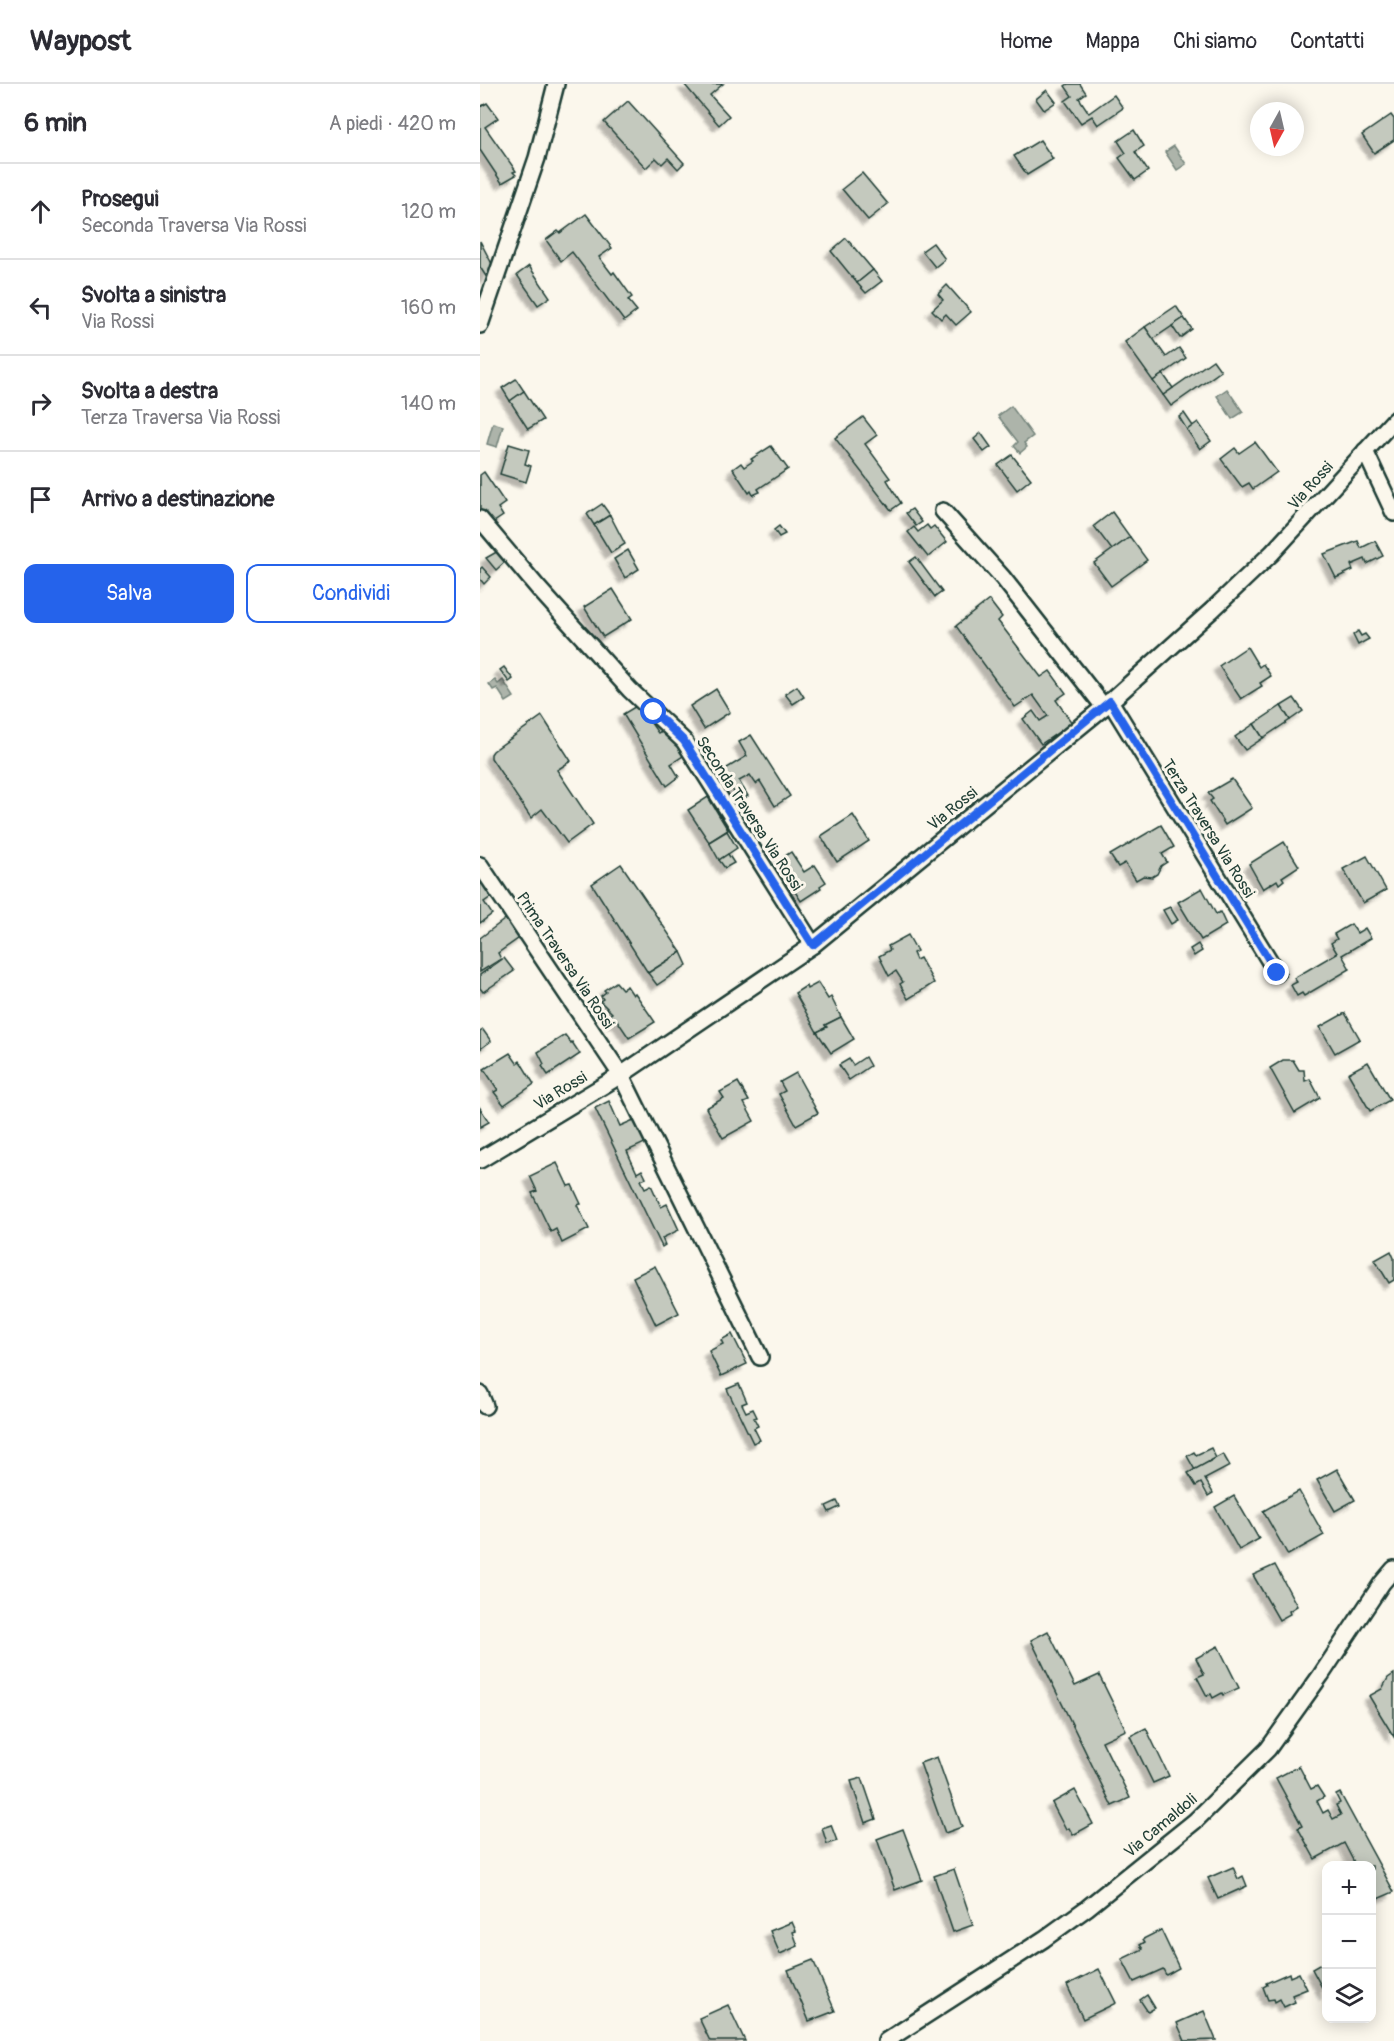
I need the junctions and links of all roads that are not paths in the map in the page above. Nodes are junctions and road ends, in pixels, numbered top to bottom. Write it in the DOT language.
graph roads {
  1 [pos="556,84"];
  2 [pos="480,325"];
  3 [pos="1394,420"];
  4 [pos="1365,451"];
  5 [pos="944,511"];
  6 [pos="1394,513"];
  7 [pos="480,519"];
  8 [pos="1107,704"];
  9 [pos="480,865"];
  10 [pos="813,945"];
  11 [pos="1277,973"];
  12 [pos="621,1075"];
  13 [pos="480,1160"];
  14 [pos="760,1356"];
  15 [pos="1394,1569"];
  16 [pos="886,2041"];
  1 -- 2 [label="street"];
  3 -- 4 [label="street, Via Rossi"];
  4 -- 6 [label="street"];
  4 -- 8 [label="street, Via Rossi"];
  5 -- 8 [label="street, Terza Traversa Via Rossi"];
  7 -- 10 [label="street, Seconda Traversa Via Rossi"];
  8 -- 10 [label="street, Via Rossi"];
  8 -- 11 [label="street, Terza Traversa Via Rossi"];
  9 -- 12 [label="street, Prima Traversa Via Rossi"];
  10 -- 12 [label="street, Via Rossi"];
  12 -- 13 [label="street, Via Rossi"];
  12 -- 14 [label="street, Prima Traversa Via Rossi"];
  15 -- 16 [label="street, Via Camaldoli"];
}
